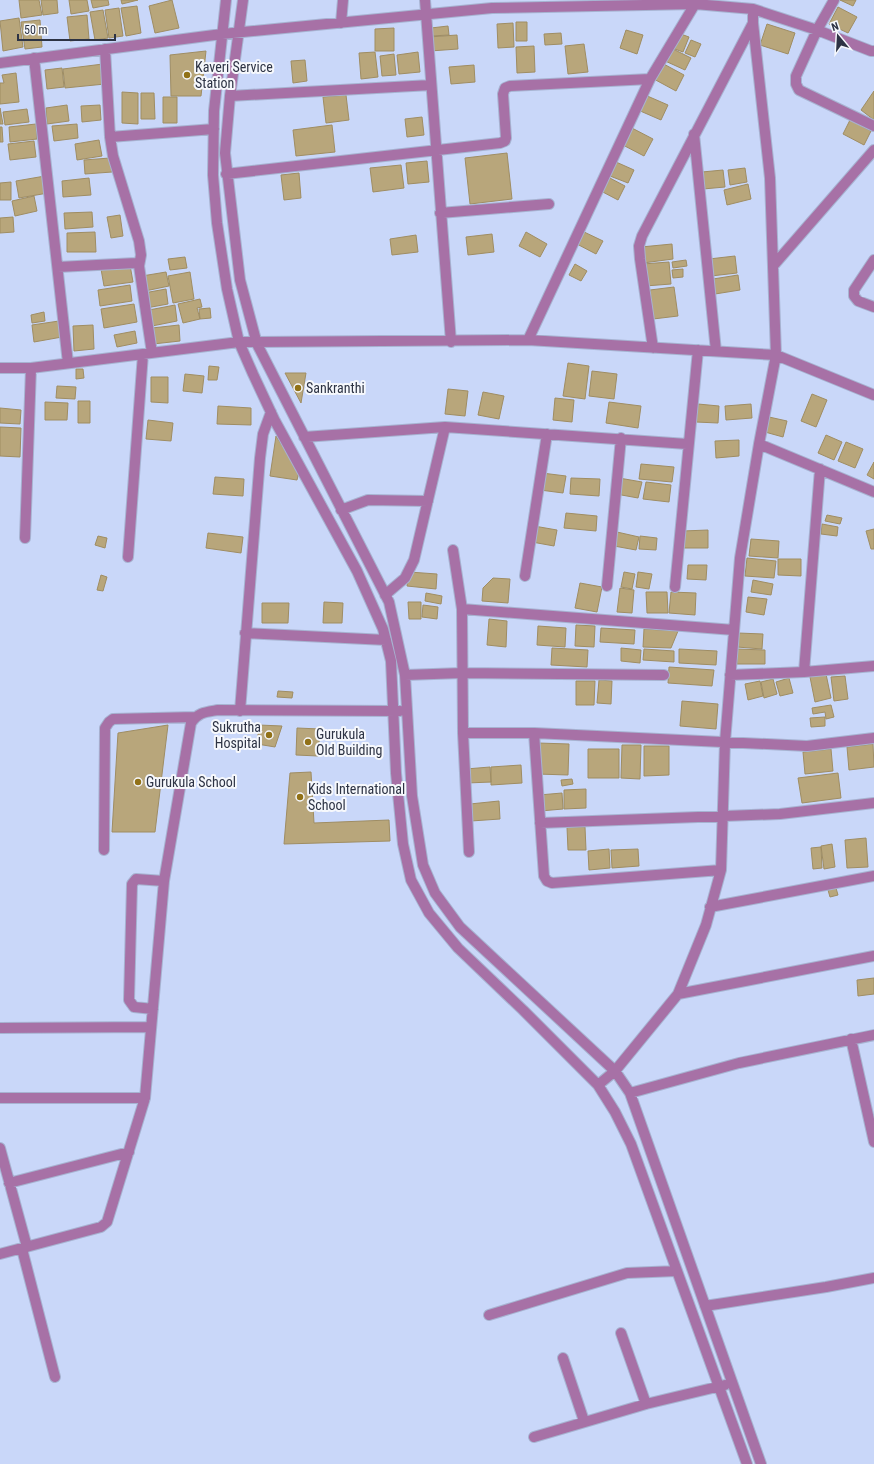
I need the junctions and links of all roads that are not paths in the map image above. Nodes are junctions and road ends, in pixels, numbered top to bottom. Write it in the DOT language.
graph roads {
  1 [pos="226,0"];
  2 [pos="243,0"];
  3 [pos="343,0"];
  4 [pos="425,0"];
  5 [pos="834,0"];
  6 [pos="621,3"];
  7 [pos="492,4"];
  8 [pos="694,4"];
  9 [pos="753,9"];
  10 [pos="426,15"];
  11 [pos="341,23"];
  12 [pos="753,23"];
  13 [pos="817,30"];
  14 [pos="240,32"];
  15 [pos="222,34"];
  16 [pos="105,49"];
  17 [pos="874,51"];
  18 [pos="34,58"];
  19 [pos="0,63"];
  20 [pos="650,79"];
  21 [pos="431,85"];
  22 [pos="230,96"];
  23 [pos="874,126"];
  24 [pos="214,129"];
  25 [pos="694,134"];
  26 [pos="110,137"];
  27 [pos="874,150"];
  28 [pos="435,151"];
  29 [pos="226,174"];
  30 [pos="549,204"];
  31 [pos="440,213"];
  32 [pos="874,260"];
  33 [pos="139,266"];
  34 [pos="773,266"];
  35 [pos="58,267"];
  36 [pos="874,307"];
  37 [pos="528,340"];
  38 [pos="239,342"];
  39 [pos="451,342"];
  40 [pos="257,344"];
  41 [pos="653,348"];
  42 [pos="698,350"];
  43 [pos="716,352"];
  44 [pos="147,353"];
  45 [pos="776,355"];
  46 [pos="68,363"];
  47 [pos="0,368"];
  48 [pos="31,368"];
  49 [pos="874,395"];
  50 [pos="271,412"];
  51 [pos="445,427"];
  52 [pos="547,434"];
  53 [pos="304,438"];
  54 [pos="621,438"];
  55 [pos="687,444"];
  56 [pos="759,444"];
  57 [pos="820,469"];
  58 [pos="874,492"];
  59 [pos="428,500"];
  60 [pos="341,510"];
  61 [pos="26,538"];
  62 [pos="453,550"];
  63 [pos="128,557"];
  64 [pos="525,576"];
  65 [pos="607,586"];
  66 [pos="675,587"];
  67 [pos="385,595"];
  68 [pos="462,609"];
  69 [pos="734,630"];
  70 [pos="246,633"];
  71 [pos="386,640"];
  72 [pos="874,666"];
  73 [pos="804,672"];
  74 [pos="462,673"];
  75 [pos="405,675"];
  76 [pos="664,675"];
  77 [pos="730,675"];
  78 [pos="240,711"];
  79 [pos="394,711"];
  80 [pos="408,711"];
  81 [pos="195,716"];
  82 [pos="463,733"];
  83 [pos="534,733"];
  84 [pos="874,738"];
  85 [pos="724,742"];
  86 [pos="874,803"];
  87 [pos="723,815"];
  88 [pos="540,823"];
  89 [pos="104,850"];
  90 [pos="469,852"];
  91 [pos="721,870"];
  92 [pos="874,876"];
  93 [pos="164,881"];
  94 [pos="710,907"];
  95 [pos="874,956"];
  96 [pos="678,994"];
  97 [pos="153,1010"];
  98 [pos="151,1027"];
  99 [pos="0,1028"];
  100 [pos="874,1035"];
  101 [pos="851,1039"];
  102 [pos="615,1071"];
  103 [pos="598,1085"];
  104 [pos="630,1092"];
  105 [pos="0,1098"];
  106 [pos="145,1098"];
  107 [pos="874,1142"];
  108 [pos="0,1148"];
  109 [pos="129,1152"];
  110 [pos="9,1183"];
  111 [pos="24,1248"];
  112 [pos="0,1254"];
  113 [pos="677,1271"];
  114 [pos="874,1278"];
  115 [pos="705,1306"];
  116 [pos="489,1315"];
  117 [pos="621,1333"];
  118 [pos="563,1358"];
  119 [pos="54,1377"];
  120 [pos="732,1384"];
  121 [pos="719,1386"];
  122 [pos="646,1404"];
  123 [pos="584,1421"];
  124 [pos="534,1437"];
  125 [pos="747,1464"];
  126 [pos="761,1464"];
  1 -- 15 [label="street"];
  2 -- 14 [label="street"];
  3 -- 11 [label="street"];
  4 -- 10 [label="street"];
  5 -- 13 [label="street"];
  6 -- 7 [label="street"];
  6 -- 8 [label="street"];
  7 -- 10 [label="street"];
  8 -- 9 [label="street"];
  8 -- 20 [label="street"];
  9 -- 12 [label="street"];
  9 -- 13 [label="street"];
  10 -- 11 [label="street"];
  10 -- 21 [label="street"];
  11 -- 14 [label="street"];
  12 -- 25 [label="street"];
  12 -- 34 [label="street"];
  13 -- 17 [label="street"];
  13 -- 23 [label="street"];
  14 -- 15 [label="street"];
  14 -- 22 [label="street"];
  15 -- 16 [label="street"];
  15 -- 24 [label="street"];
  16 -- 18 [label="street"];
  16 -- 26 [label="street"];
  18 -- 19 [label="street"];
  18 -- 35 [label="street"];
  20 -- 28 [label="street"];
  20 -- 37 [label="street"];
  21 -- 22 [label="street"];
  21 -- 28 [label="street"];
  22 -- 29 [label="street"];
  24 -- 26 [label="street"];
  24 -- 38 [label="street"];
  25 -- 41 [label="street"];
  25 -- 43 [label="street"];
  26 -- 33 [label="street"];
  27 -- 34 [label="street"];
  28 -- 29 [label="street"];
  28 -- 31 [label="street"];
  29 -- 40 [label="street"];
  30 -- 31 [label="street"];
  31 -- 39 [label="street"];
  32 -- 36 [label="street"];
  33 -- 35 [label="street"];
  33 -- 44 [label="street"];
  34 -- 45 [label="street"];
  35 -- 46 [label="street"];
  37 -- 39 [label="street"];
  37 -- 41 [label="street"];
  38 -- 40 [label="street"];
  38 -- 44 [label="street"];
  38 -- 50 [label="street"];
  39 -- 40 [label="street"];
  40 -- 53 [label="street"];
  41 -- 42 [label="street"];
  42 -- 43 [label="street"];
  42 -- 55 [label="street"];
  43 -- 45 [label="street"];
  44 -- 46 [label="street"];
  44 -- 63 [label="street"];
  45 -- 49 [label="street"];
  45 -- 56 [label="street"];
  46 -- 48 [label="street"];
  47 -- 48 [label="street"];
  48 -- 61 [label="street"];
  50 -- 70 [label="street"];
  50 -- 71 [label="street"];
  51 -- 52 [label="street"];
  51 -- 53 [label="street"];
  51 -- 59 [label="street"];
  52 -- 54 [label="street"];
  52 -- 64 [label="street"];
  53 -- 60 [label="street"];
  54 -- 55 [label="street"];
  54 -- 65 [label="street"];
  55 -- 66 [label="street"];
  56 -- 57 [label="street"];
  56 -- 69 [label="street"];
  57 -- 58 [label="street"];
  57 -- 73 [label="street"];
  59 -- 60 [label="street"];
  59 -- 67 [label="street"];
  60 -- 67 [label="street"];
  62 -- 68 [label="street"];
  67 -- 75 [label="street"];
  68 -- 69 [label="street"];
  68 -- 74 [label="street"];
  69 -- 77 [label="street"];
  70 -- 71 [label="street"];
  70 -- 78 [label="street"];
  71 -- 79 [label="street"];
  72 -- 73 [label="street"];
  73 -- 77 [label="street"];
  74 -- 75 [label="street"];
  74 -- 76 [label="street"];
  74 -- 82 [label="street"];
  75 -- 80 [label="street"];
  77 -- 85 [label="street"];
  78 -- 79 [label="street"];
  78 -- 81 [label="street"];
  79 -- 80 [label="street"];
  79 -- 103 [label="street"];
  80 -- 102 [label="street"];
  81 -- 89 [label="street"];
  81 -- 93 [label="street"];
  82 -- 83 [label="street"];
  82 -- 90 [label="street"];
  83 -- 85 [label="street"];
  83 -- 88 [label="street"];
  84 -- 85 [label="street"];
  85 -- 87 [label="street"];
  86 -- 87 [label="street"];
  87 -- 88 [label="street"];
  87 -- 91 [label="street"];
  88 -- 91 [label="street"];
  91 -- 94 [label="street"];
  92 -- 94 [label="street"];
  93 -- 97 [label="street"];
  93 -- 97 [label="street"];
  94 -- 96 [label="street"];
  95 -- 96 [label="street"];
  96 -- 102 [label="street"];
  97 -- 98 [label="street"];
  98 -- 99 [label="street"];
  98 -- 106 [label="street"];
  100 -- 101 [label="street"];
  101 -- 104 [label="street"];
  101 -- 107 [label="street"];
  102 -- 103 [label="street"];
  102 -- 104 [label="street"];
  103 -- 113 [label="street"];
  104 -- 115 [label="street"];
  105 -- 106 [label="street"];
  106 -- 109 [label="street"];
  108 -- 110 [label="street"];
  109 -- 110 [label="street"];
  109 -- 111 [label="street"];
  110 -- 111 [label="street"];
  111 -- 112 [label="street"];
  111 -- 119 [label="street"];
  113 -- 116 [label="street"];
  113 -- 121 [label="street"];
  114 -- 115 [label="street"];
  115 -- 120 [label="street"];
  117 -- 122 [label="street"];
  118 -- 123 [label="street"];
  120 -- 121 [label="street"];
  120 -- 126 [label="street"];
  121 -- 122 [label="street"];
  121 -- 125 [label="street"];
  122 -- 123 [label="street"];
  123 -- 124 [label="street"];
}
